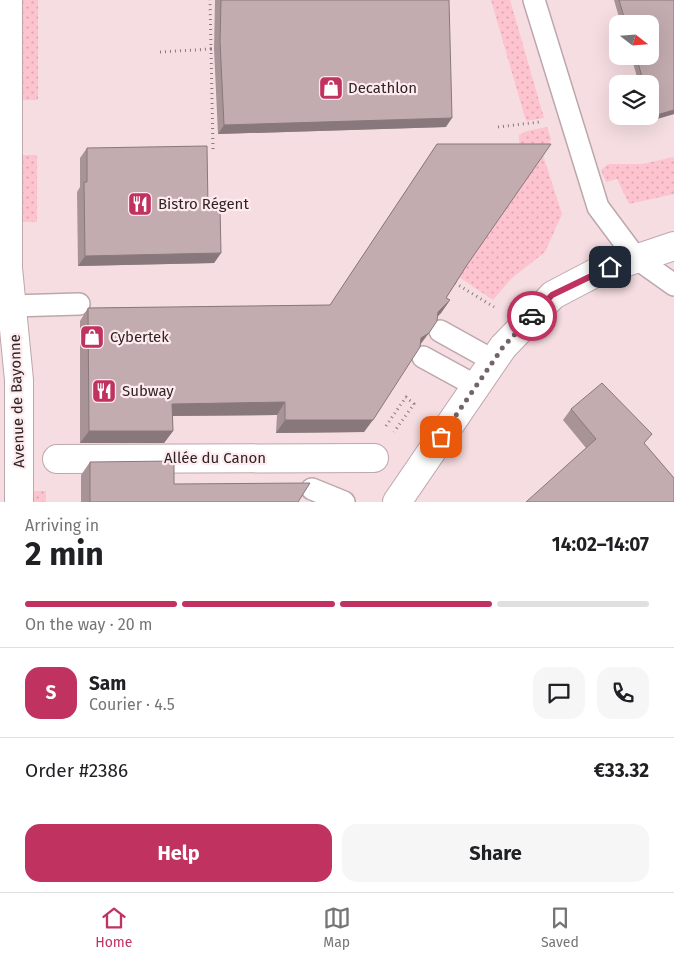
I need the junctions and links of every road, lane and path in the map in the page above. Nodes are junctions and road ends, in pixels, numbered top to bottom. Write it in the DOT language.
graph roads {
  1 [pos="8,0"];
  2 [pos="210,0"];
  3 [pos="534,0"];
  4 [pos="212,49"];
  5 [pos="160,52"];
  6 [pos="544,121"];
  7 [pos="498,127"];
  8 [pos="213,149"];
  9 [pos="674,246"];
  10 [pos="636,258"];
  11 [pos="455,283"];
  12 [pos="674,285"];
  13 [pos="79,304"];
  14 [pos="12,306"];
  15 [pos="494,307"];
  16 [pos="440,331"];
  17 [pos="422,357"];
  18 [pos="494,361"];
  19 [pos="476,386"];
  20 [pos="376,451"];
  21 [pos="57,459"];
  22 [pos="312,489"];
  23 [pos="19,502"];
  24 [pos="344,502"];
  25 [pos="397,502"];
  1 -- 14 [label="street, Avenue de Bayonne"];
  2 -- 4 [label="path"];
  3 -- 10 [label="lane"];
  4 -- 5 [label="path"];
  4 -- 8 [label="path"];
  6 -- 7 [label="path"];
  9 -- 10 [label="street"];
  10 -- 12 [label="lane"];
  10 -- 18 [label="street"];
  11 -- 15 [label="path"];
  13 -- 14 [label="lane"];
  14 -- 23 [label="street, Avenue de Bayonne"];
  16 -- 18 [label="lane"];
  17 -- 19 [label="lane"];
  18 -- 19 [label="street"];
  19 -- 25 [label="street"];
  20 -- 20 [label="path"];
  20 -- 21 [label="street, Allée du Canon"];
  22 -- 24 [label="lane"];
}
